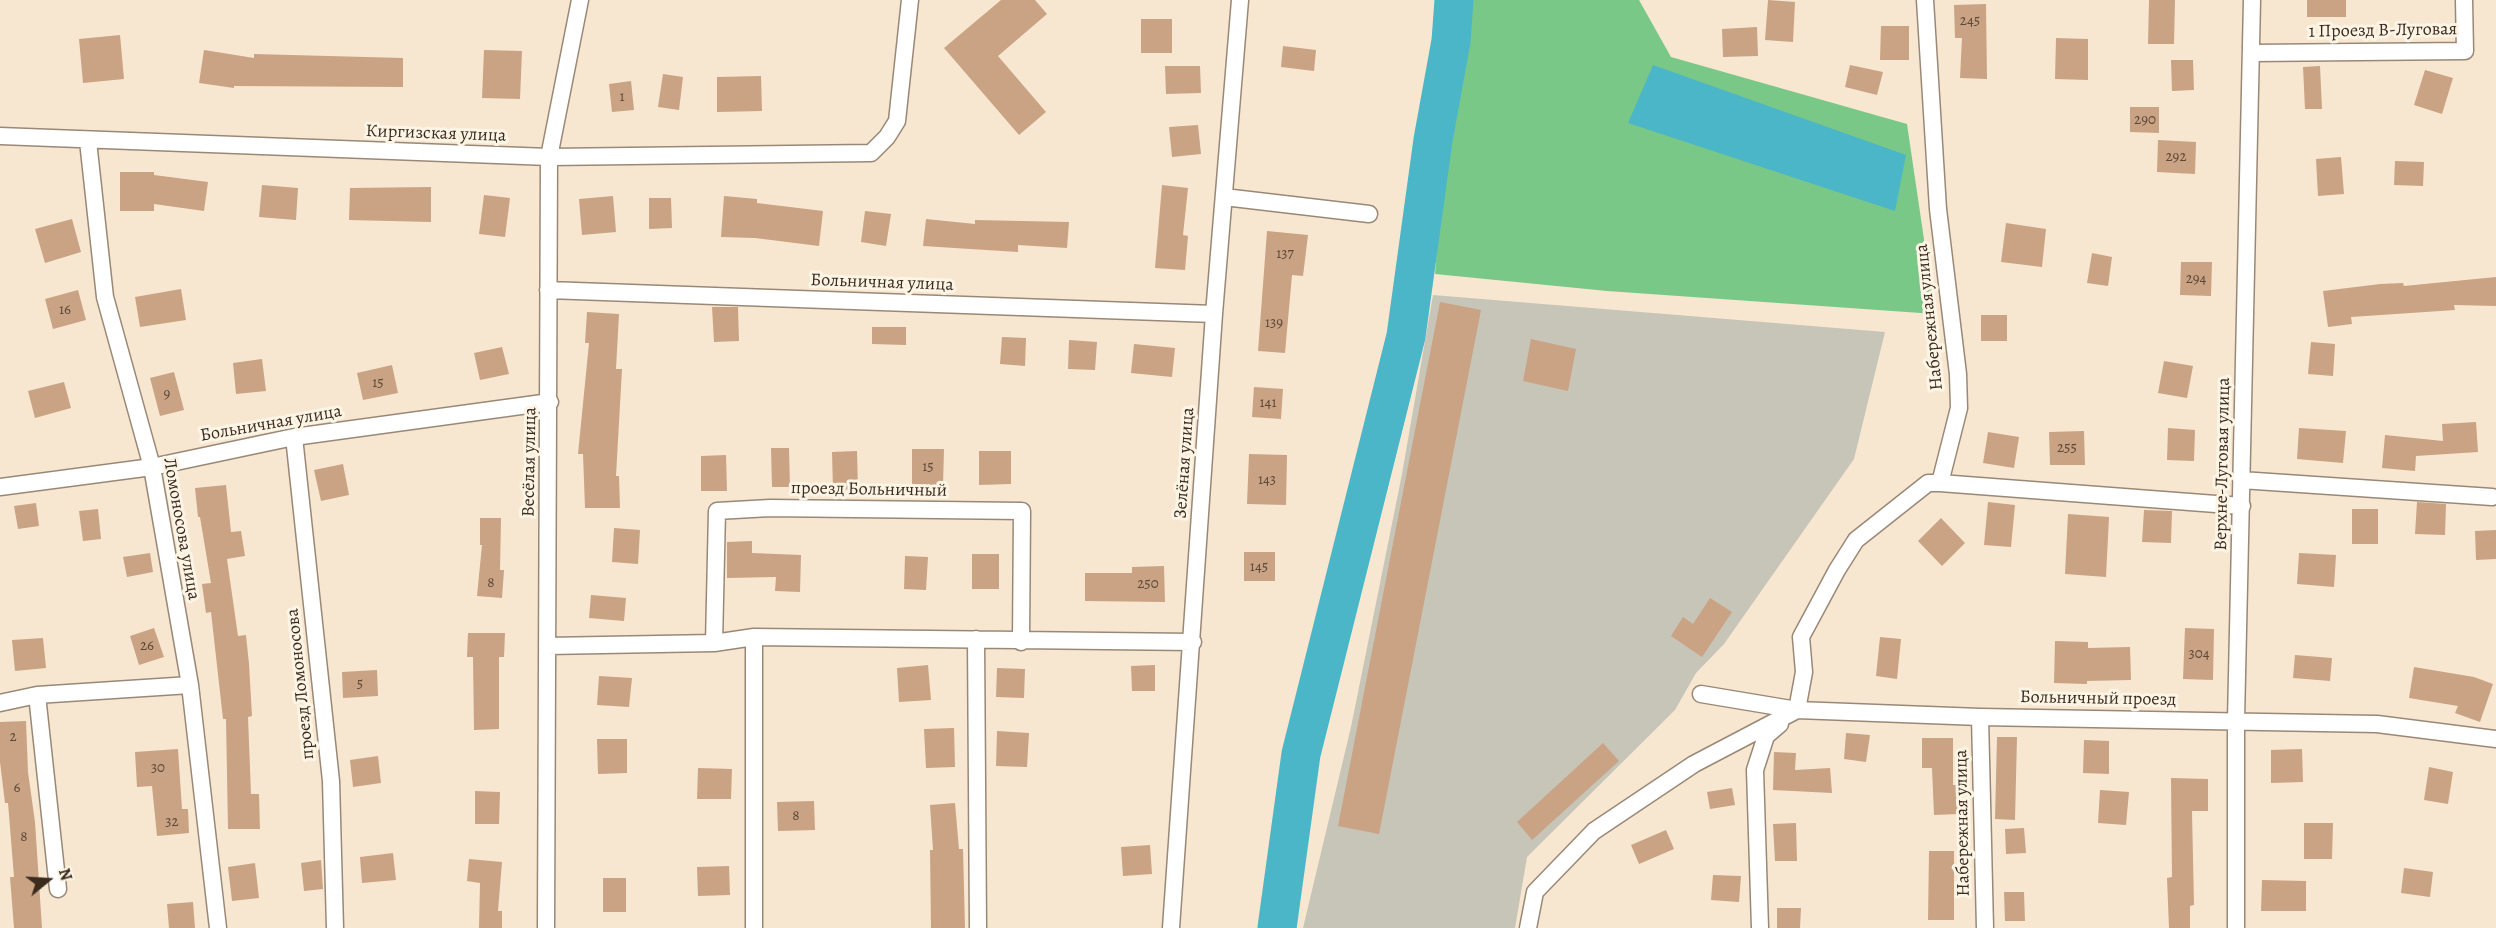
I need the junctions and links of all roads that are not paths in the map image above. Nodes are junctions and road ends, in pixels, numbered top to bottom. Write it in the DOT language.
graph roads {
  1 [pos="580,0"];
  2 [pos="910,0"];
  3 [pos="1240,0"];
  4 [pos="1925,0"];
  5 [pos="2252,0"];
  6 [pos="2464,0"];
  7 [pos="2252,53"];
  8 [pos="0,136"];
  9 [pos="88,141"];
  10 [pos="549,157"];
  11 [pos="1224,197"];
  12 [pos="1369,214"];
  13 [pos="548,290"];
  14 [pos="1214,314"];
  15 [pos="550,402"];
  16 [pos="294,437"];
  17 [pos="152,467"];
  18 [pos="2241,480"];
  19 [pos="1940,483"];
  20 [pos="0,487"];
  21 [pos="2493,497"];
  22 [pos="2242,506"];
  23 [pos="754,637"];
  24 [pos="976,639"];
  25 [pos="1020,642"];
  26 [pos="1192,642"];
  27 [pos="714,643"];
  28 [pos="547,646"];
  29 [pos="190,685"];
  30 [pos="1701,694"];
  31 [pos="37,695"];
  32 [pos="0,703"];
  33 [pos="1797,710"];
  34 [pos="1980,717"];
  35 [pos="2236,720"];
  36 [pos="2496,739"];
  37 [pos="58,889"];
  38 [pos="218,928"];
  39 [pos="335,928"];
  40 [pos="546,928"];
  41 [pos="754,928"];
  42 [pos="978,928"];
  43 [pos="1171,928"];
  44 [pos="1528,928"];
  45 [pos="1760,928"];
  46 [pos="1985,928"];
  47 [pos="2236,928"];
  1 -- 10 [label="street, Весёлая улица"];
  2 -- 10 [label="street, Киргизская улица"];
  3 -- 11 [label="street, Зелёная улица"];
  4 -- 19 [label="street, Набережная улица"];
  5 -- 7 [label="street, Верхне-Луговая улица"];
  6 -- 7 [label="street, 1 Проезд В-Луговая"];
  7 -- 18 [label="street, Верхне-Луговая улица"];
  8 -- 9 [label="street, Киргизская улица"];
  9 -- 10 [label="street, Киргизская улица"];
  9 -- 17 [label="street, Ломоносова улица"];
  10 -- 13 [label="street, Весёлая улица"];
  11 -- 12 [label="street"];
  11 -- 14 [label="street, Зелёная улица"];
  13 -- 14 [label="street, Больничная улица"];
  13 -- 15 [label="street, Весёлая улица"];
  14 -- 26 [label="street, Зелёная улица"];
  15 -- 16 [label="street, Больничная улица"];
  15 -- 28 [label="street, Весёлая улица"];
  16 -- 17 [label="street, Больничная улица"];
  16 -- 39 [label="street, проезд Ломоносова"];
  17 -- 20 [label="street, Больничная улица"];
  17 -- 29 [label="street, Ломоносова улица"];
  18 -- 21 [label="street"];
  18 -- 22 [label="street, Верхне-Луговая улица"];
  19 -- 22 [label="street"];
  19 -- 33 [label="street"];
  22 -- 35 [label="street, Верхне-Луговая улица"];
  23 -- 24 [label="street"];
  23 -- 27 [label="street"];
  23 -- 41 [label="street"];
  24 -- 25 [label="street"];
  24 -- 42 [label="street"];
  25 -- 26 [label="street"];
  25 -- 27 [label="street, проезд Больничный"];
  26 -- 43 [label="street, Зелёная улица"];
  27 -- 28 [label="street"];
  28 -- 40 [label="street, Весёлая улица"];
  29 -- 31 [label="street"];
  29 -- 38 [label="street, Ломоносова улица"];
  30 -- 33 [label="street, Больничный проезд"];
  31 -- 32 [label="street"];
  31 -- 37 [label="street"];
  33 -- 34 [label="street, Больничный проезд"];
  33 -- 44 [label="street"];
  33 -- 45 [label="street"];
  34 -- 35 [label="street, Больничный проезд"];
  34 -- 46 [label="street, Набережная улица"];
  35 -- 36 [label="street, Больничный проезд"];
  35 -- 47 [label="street, Верхне-Луговая улица"];
}
